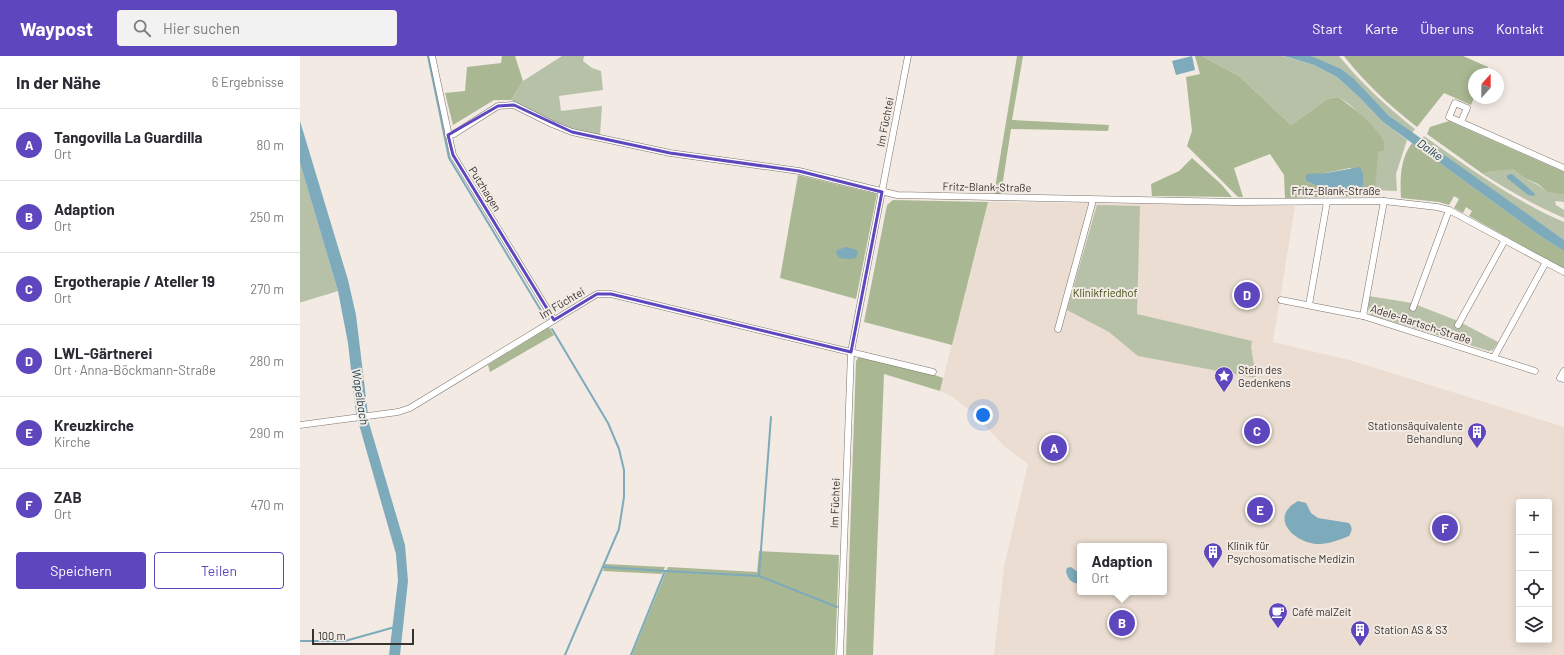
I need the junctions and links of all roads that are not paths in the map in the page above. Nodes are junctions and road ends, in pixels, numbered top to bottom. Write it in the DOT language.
graph roads {
  1 [pos="432,56"];
  2 [pos="908,56"];
  3 [pos="1461,122"];
  4 [pos="448,135"];
  5 [pos="1564,168"];
  6 [pos="882,192"];
  7 [pos="1092,200"];
  8 [pos="1384,201"];
  9 [pos="1327,202"];
  10 [pos="1449,210"];
  11 [pos="1505,240"];
  12 [pos="1546,262"];
  13 [pos="1564,272"];
  14 [pos="1281,300"];
  15 [pos="1309,305"];
  16 [pos="1413,308"];
  17 [pos="1363,316"];
  18 [pos="554,320"];
  19 [pos="1458,325"];
  20 [pos="1058,329"];
  21 [pos="851,352"];
  22 [pos="1494,358"];
  23 [pos="1564,371"];
  24 [pos="933,372"];
  25 [pos="1535,372"];
  26 [pos="1564,379"];
  27 [pos="300,425"];
  28 [pos="840,655"];
  1 -- 4 [label="street, Putzhagen"];
  2 -- 6 [label="street, Im Füchtei"];
  3 -- 5 [label="street"];
  4 -- 6 [label="street"];
  4 -- 18 [label="street, Putzhagen"];
  6 -- 7 [label="street, Fritz-Blank-Straße"];
  6 -- 21 [label="street, Im Füchtei"];
  7 -- 9 [label="street, Fritz-Blank-Straße"];
  7 -- 20 [label="street"];
  8 -- 9 [label="street, Fritz-Blank-Straße"];
  8 -- 10 [label="street, Fritz-Blank-Straße"];
  8 -- 17 [label="street, Adele-Bartsch-Straße"];
  9 -- 15 [label="street"];
  10 -- 11 [label="street, Fritz-Blank-Straße"];
  10 -- 16 [label="street"];
  11 -- 12 [label="street, Fritz-Blank-Straße"];
  11 -- 19 [label="street"];
  12 -- 13 [label="street, Fritz-Blank-Straße"];
  12 -- 22 [label="street"];
  14 -- 15 [label="street"];
  15 -- 17 [label="street"];
  17 -- 22 [label="street, Adele-Bartsch-Straße"];
  18 -- 21 [label="street, Im Füchtei"];
  18 -- 27 [label="street, Im Füchtei"];
  21 -- 24 [label="street, Im Füchtei"];
  21 -- 28 [label="street, Im Füchtei"];
  22 -- 25 [label="street, Adele-Bartsch-Straße"];
  23 -- 26 [label="street"];
}
